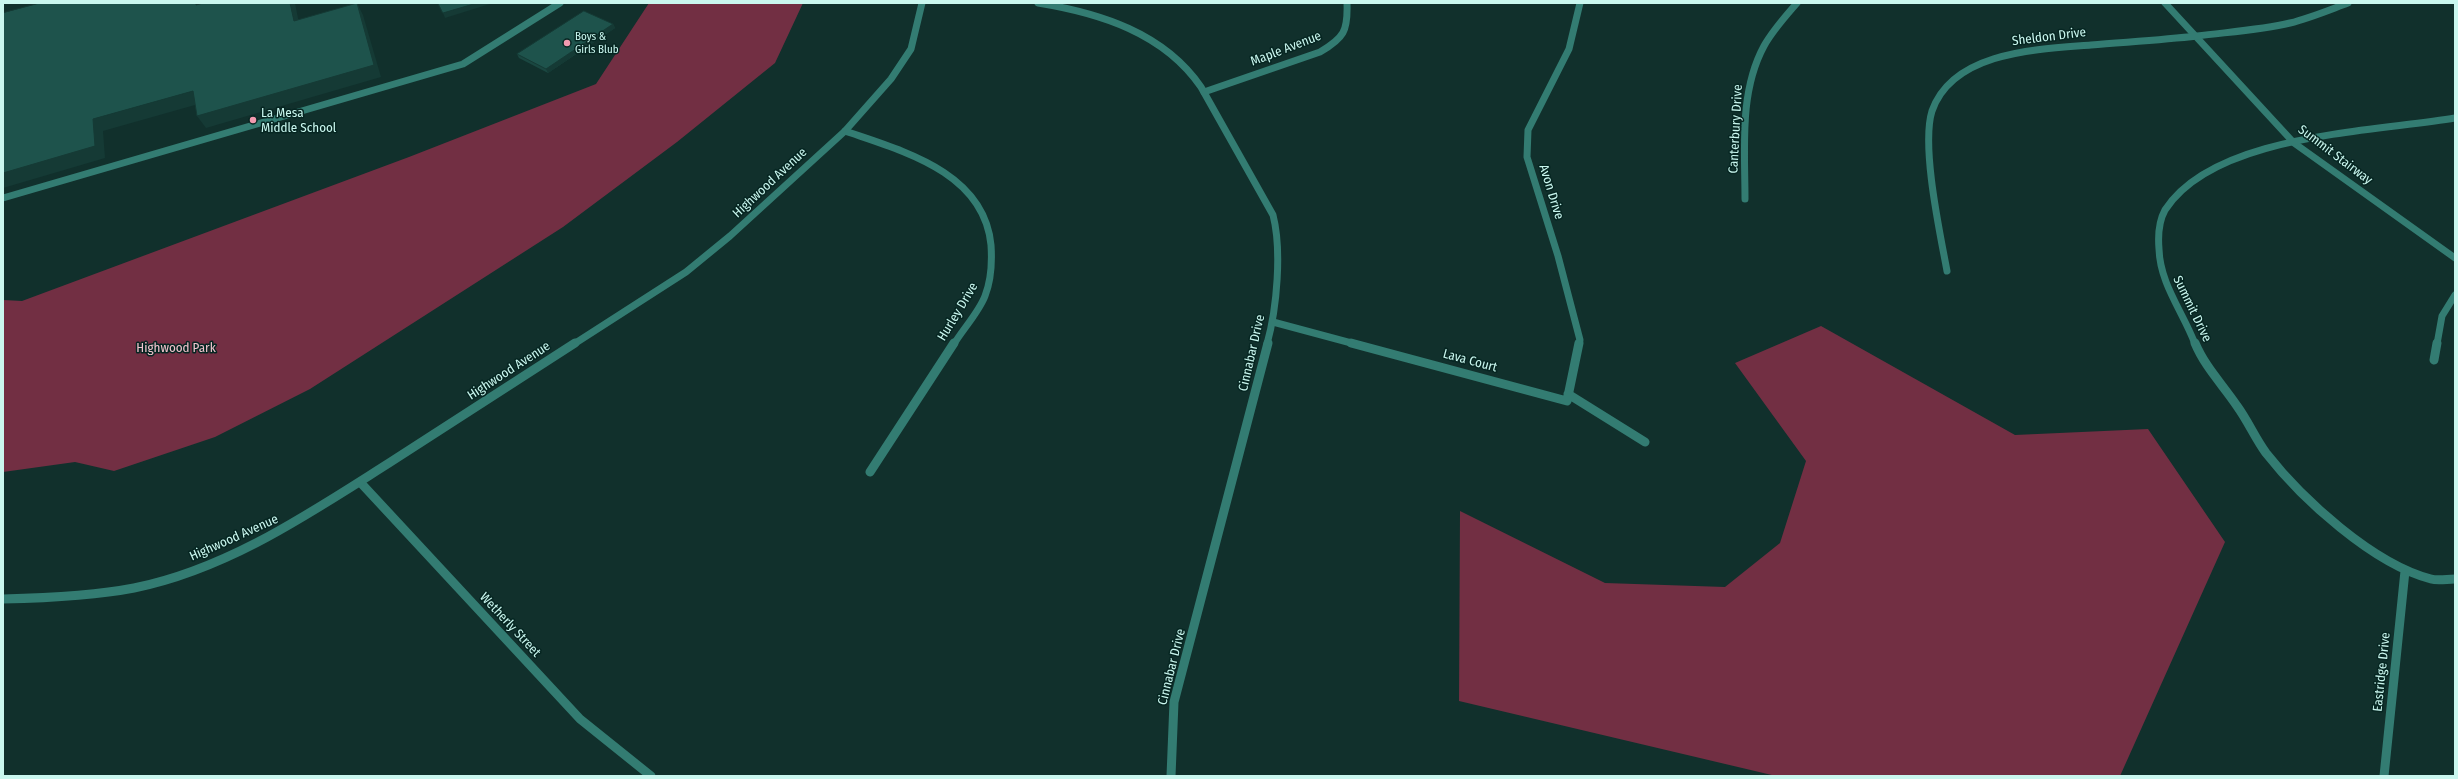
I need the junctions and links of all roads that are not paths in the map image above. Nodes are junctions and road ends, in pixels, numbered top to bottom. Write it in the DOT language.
graph roads {
  1 [pos="560,3"];
  2 [pos="922,3"];
  3 [pos="1038,3"];
  4 [pos="1347,3"];
  5 [pos="1580,3"];
  6 [pos="1797,3"];
  7 [pos="2165,3"];
  8 [pos="2348,3"];
  9 [pos="2195,36"];
  10 [pos="1204,92"];
  11 [pos="2455,118"];
  12 [pos="845,131"];
  13 [pos="2294,143"];
  14 [pos="3,198"];
  15 [pos="1744,199"];
  16 [pos="2455,258"];
  17 [pos="1947,271"];
  18 [pos="2455,295"];
  19 [pos="1273,322"];
  20 [pos="2434,360"];
  21 [pos="1568,394"];
  22 [pos="1644,442"];
  23 [pos="870,472"];
  24 [pos="360,482"];
  25 [pos="2405,571"];
  26 [pos="2455,579"];
  27 [pos="3,599"];
  28 [pos="651,776"];
  29 [pos="1171,776"];
  30 [pos="2384,776"];
  1 -- 14 [label="street"];
  2 -- 12 [label="street, Highwood Avenue"];
  3 -- 10 [label="street, Cinnabar Drive"];
  4 -- 10 [label="street, Maple Avenue"];
  5 -- 21 [label="street, Avon Drive"];
  6 -- 15 [label="street, Canterbury Drive"];
  7 -- 9 [label="street, Summit Stairway"];
  8 -- 9 [label="street, Sheldon Drive"];
  9 -- 13 [label="street, Summit Stairway"];
  9 -- 17 [label="street, Sheldon Drive"];
  10 -- 19 [label="street, Cinnabar Drive"];
  11 -- 13 [label="street, Summit Drive"];
  12 -- 23 [label="street, Hurley Drive"];
  12 -- 24 [label="street, Highwood Avenue"];
  13 -- 16 [label="street, Summit Stairway"];
  13 -- 25 [label="street, Summit Drive"];
  18 -- 20 [label="street"];
  19 -- 21 [label="street, Lava Court"];
  19 -- 29 [label="street, Cinnabar Drive"];
  21 -- 22 [label="street"];
  24 -- 27 [label="street, Highwood Avenue"];
  24 -- 28 [label="street, Wetherly Street"];
  25 -- 26 [label="street, Summit Drive"];
  25 -- 30 [label="street, Eastridge Drive"];
}
